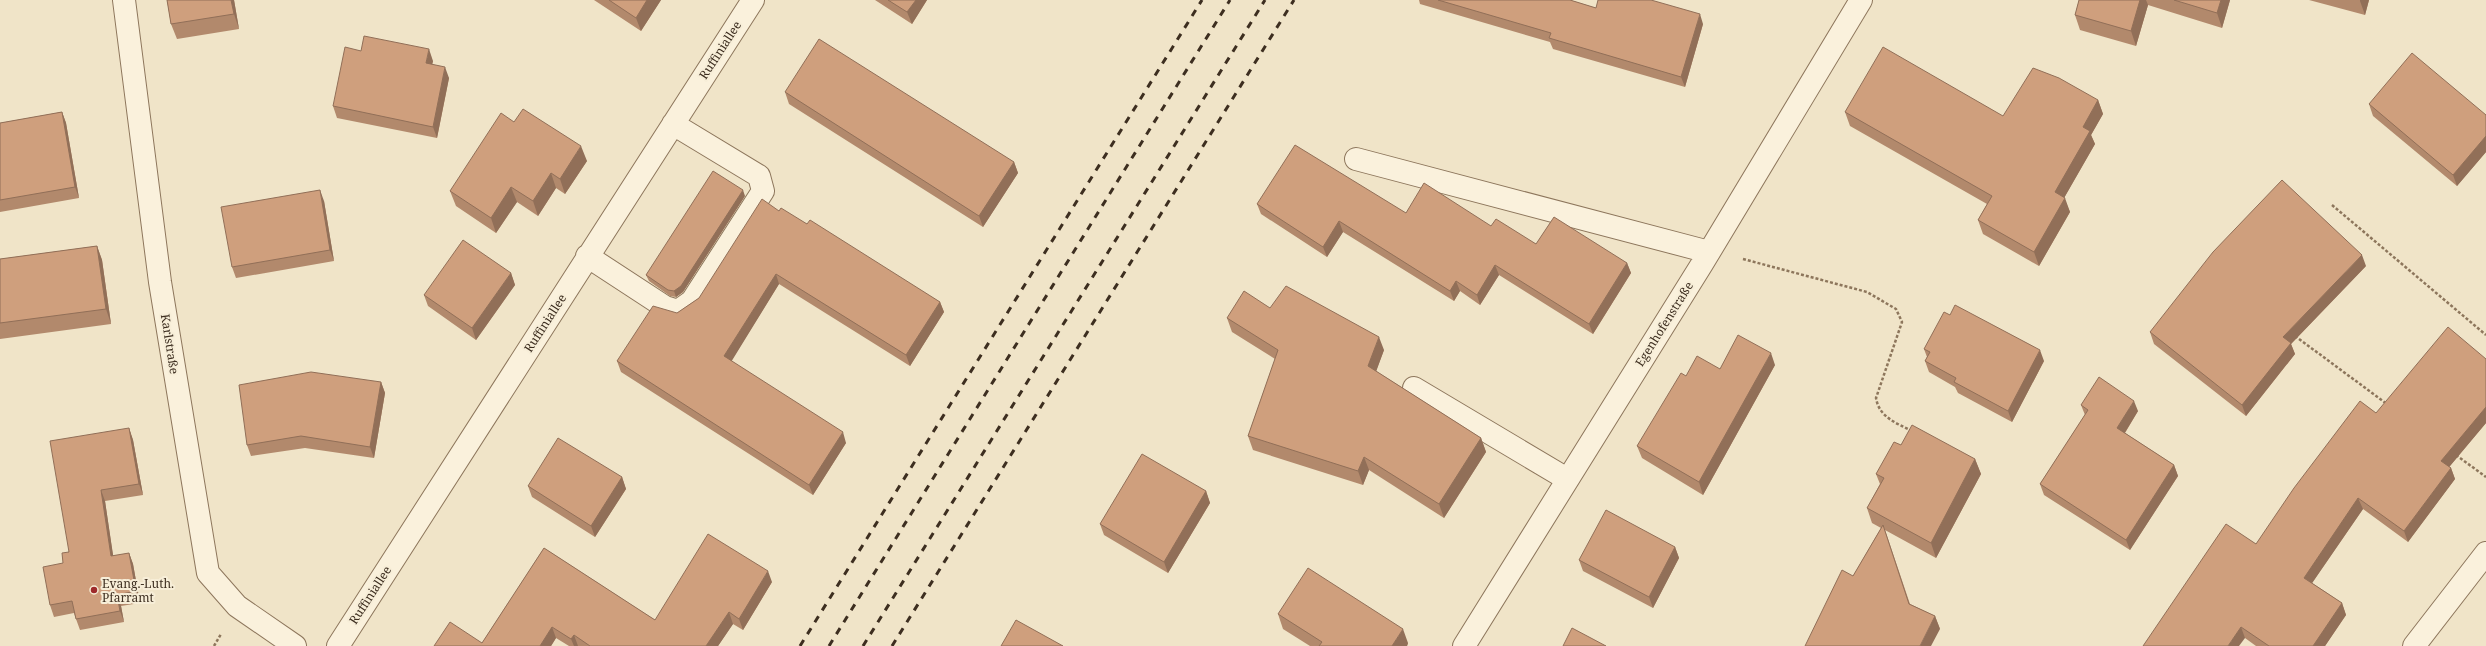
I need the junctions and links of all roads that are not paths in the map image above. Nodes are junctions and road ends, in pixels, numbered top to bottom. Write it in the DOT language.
graph roads {
  1 [pos="124,0"];
  2 [pos="753,0"];
  3 [pos="1861,0"];
  4 [pos="672,124"];
  5 [pos="1356,159"];
  6 [pos="1709,251"];
  7 [pos="587,256"];
  8 [pos="1414,388"];
  9 [pos="1567,479"];
  10 [pos="2486,553"];
  11 [pos="295,646"];
  12 [pos="338,646"];
  13 [pos="1464,646"];
  14 [pos="2414,646"];
  1 -- 11 [label="street, Karlstraße"];
  2 -- 4 [label="street, Ruffiniallee"];
  3 -- 6 [label="street, Egenhofenstraße"];
  4 -- 7 [label="street, Ruffiniallee"];
  4 -- 7 [label="street"];
  5 -- 6 [label="street"];
  6 -- 9 [label="street, Egenhofenstraße"];
  7 -- 12 [label="street, Ruffiniallee"];
  8 -- 9 [label="street"];
  9 -- 13 [label="street, Egenhofenstraße"];
  10 -- 14 [label="street"];
}
